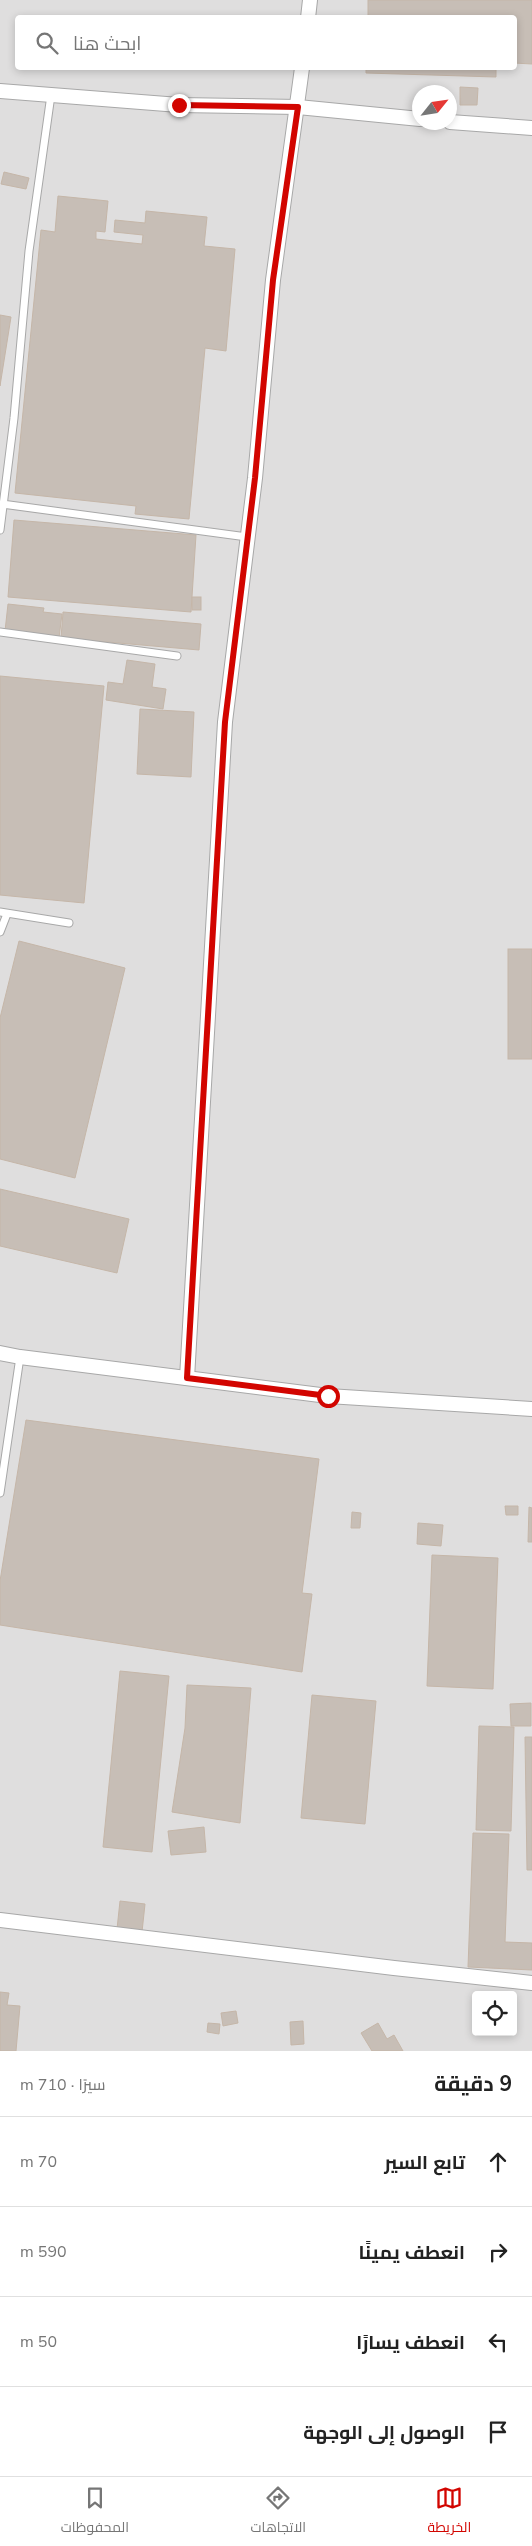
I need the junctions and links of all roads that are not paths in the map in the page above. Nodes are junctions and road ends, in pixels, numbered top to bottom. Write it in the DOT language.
graph roads {
  1 [pos="310,0"];
  2 [pos="308,15"];
  3 [pos="302,70"];
  4 [pos="0,91"];
  5 [pos="51,95"];
  6 [pos="298,107"];
  7 [pos="412,118"];
  8 [pos="457,123"];
  9 [pos="532,128"];
  10 [pos="2,504"];
  11 [pos="0,530"];
  12 [pos="246,537"];
  13 [pos="0,632"];
  14 [pos="177,656"];
  15 [pos="3,913"];
  16 [pos="69,923"];
  17 [pos="0,932"];
  18 [pos="0,1353"];
  19 [pos="20,1357"];
  20 [pos="187,1378"];
  21 [pos="532,1409"];
  22 [pos="0,1493"];
  23 [pos="0,1920"];
  24 [pos="532,1983"];
  1 -- 2 [label="street"];
  3 -- 6 [label="street"];
  4 -- 5 [label="street"];
  5 -- 6 [label="street"];
  5 -- 10 [label="lane"];
  6 -- 7 [label="street"];
  6 -- 12 [label="street"];
  8 -- 9 [label="street"];
  10 -- 11 [label="lane"];
  10 -- 12 [label="lane"];
  12 -- 20 [label="street"];
  13 -- 14 [label="lane"];
  15 -- 16 [label="lane"];
  15 -- 17 [label="lane"];
  18 -- 19 [label="street"];
  19 -- 20 [label="street"];
  19 -- 22 [label="lane"];
  20 -- 21 [label="street"];
  23 -- 24 [label="street"];
}
